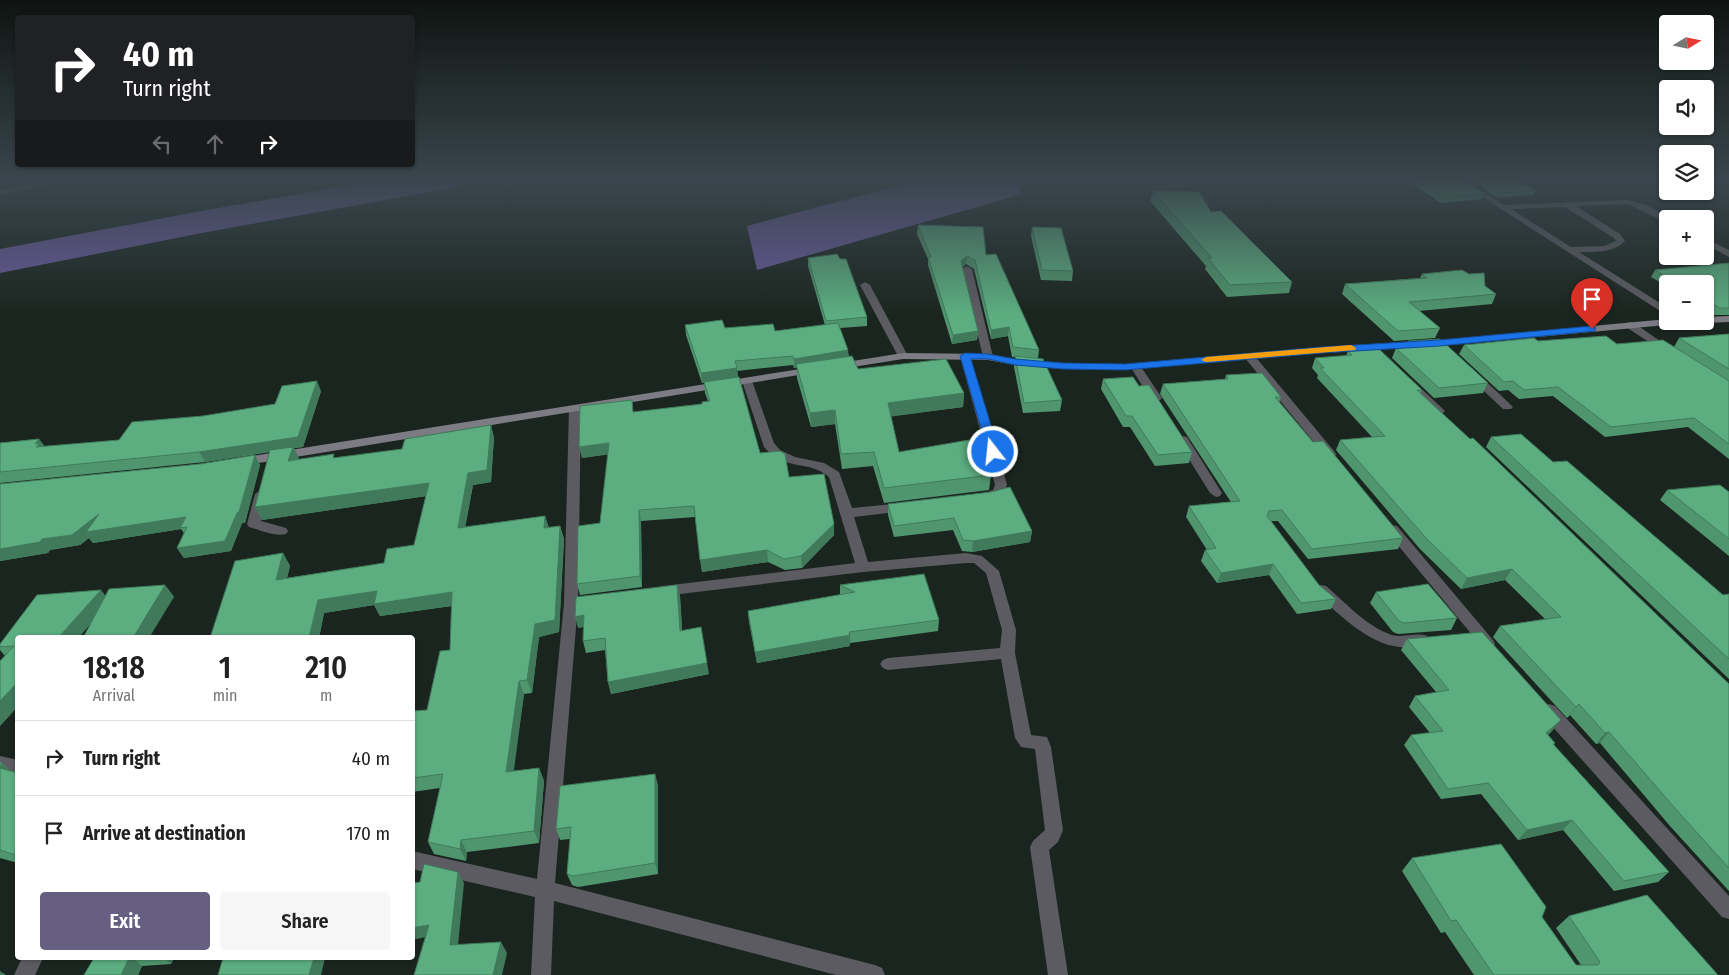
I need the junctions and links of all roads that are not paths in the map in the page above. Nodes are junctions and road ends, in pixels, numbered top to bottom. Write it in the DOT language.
graph roads {
  1 [pos="1530,224"];
  2 [pos="1599,224"];
  3 [pos="1714,246"];
  4 [pos="1569,250"];
  5 [pos="1729,254"];
  6 [pos="967,269"];
  7 [pos="865,285"];
  8 [pos="1659,307"];
  9 [pos="1729,319"];
  10 [pos="1714,320"];
  11 [pos="1659,323"];
  12 [pos="1630,325"];
  13 [pos="1439,343"];
  14 [pos="1372,347"];
  15 [pos="903,356"];
  16 [pos="965,356"];
  17 [pos="1249,356"];
  18 [pos="1452,356"];
  19 [pos="988,357"];
  20 [pos="1680,357"];
  21 [pos="1386,361"];
  22 [pos="1136,366"];
  23 [pos="1466,368"];
  24 [pos="1401,374"];
  25 [pos="747,381"];
  26 [pos="1161,405"];
  27 [pos="1507,407"];
  28 [pos="575,408"];
  29 [pos="1451,423"];
  30 [pos="1176,429"];
  31 [pos="233,463"];
  32 [pos="1342,469"];
  33 [pos="263,485"];
  34 [pos="1216,493"];
  35 [pos="971,499"];
  36 [pos="914,506"];
  37 [pos="848,513"];
  38 [pos="1380,514"];
  39 [pos="281,531"];
  40 [pos="863,567"];
  41 [pos="1310,575"];
  42 [pos="649,593"];
  43 [pos="591,600"];
  44 [pos="571,603"];
  45 [pos="1479,634"];
  46 [pos="1461,636"];
  47 [pos="1434,638"];
  48 [pos="1007,654"];
  49 [pos="1499,656"];
  50 [pos="888,664"];
  51 [pos="1538,700"];
  52 [pos="0,763"];
  53 [pos="15,766"];
  54 [pos="415,861"];
  55 [pos="545,890"];
  56 [pos="1729,910"];
  57 [pos="32,960"];
  58 [pos="24,975"];
  59 [pos="541,975"];
  60 [pos="875,975"];
  61 [pos="1058,975"];
  1 -- 4 [label="street"];
  2 -- 4 [label="street"];
  3 -- 5 [label="street"];
  4 -- 8 [label="street"];
  6 -- 19 [label="street"];
  7 -- 15 [label="street"];
  9 -- 10 [label="main road"];
  11 -- 12 [label="main road"];
  12 -- 13 [label="main road"];
  12 -- 20 [label="street"];
  13 -- 14 [label="main road"];
  13 -- 18 [label="street"];
  14 -- 17 [label="main road"];
  14 -- 21 [label="street"];
  15 -- 16 [label="main road"];
  15 -- 25 [label="main road"];
  16 -- 19 [label="main road"];
  16 -- 35 [label="street"];
  17 -- 22 [label="main road"];
  17 -- 32 [label="street"];
  19 -- 22 [label="main road"];
  22 -- 26 [label="street"];
  23 -- 27 [label="street"];
  24 -- 29 [label="street"];
  25 -- 28 [label="main road"];
  25 -- 37 [label="street"];
  28 -- 31 [label="main road"];
  28 -- 44 [label="street"];
  30 -- 34 [label="street"];
  33 -- 39 [label="street"];
  36 -- 37 [label="street"];
  37 -- 40 [label="street"];
  38 -- 45 [label="street"];
  40 -- 42 [label="street"];
  40 -- 48 [label="street"];
  41 -- 47 [label="street"];
  43 -- 44 [label="street"];
  44 -- 55 [label="street"];
  45 -- 46 [label="street"];
  45 -- 49 [label="street"];
  48 -- 50 [label="street"];
  48 -- 61 [label="street"];
  51 -- 56 [label="street"];
  52 -- 53 [label="street"];
  54 -- 55 [label="street"];
  55 -- 59 [label="street"];
  55 -- 60 [label="street"];
  57 -- 58 [label="street"];
}
